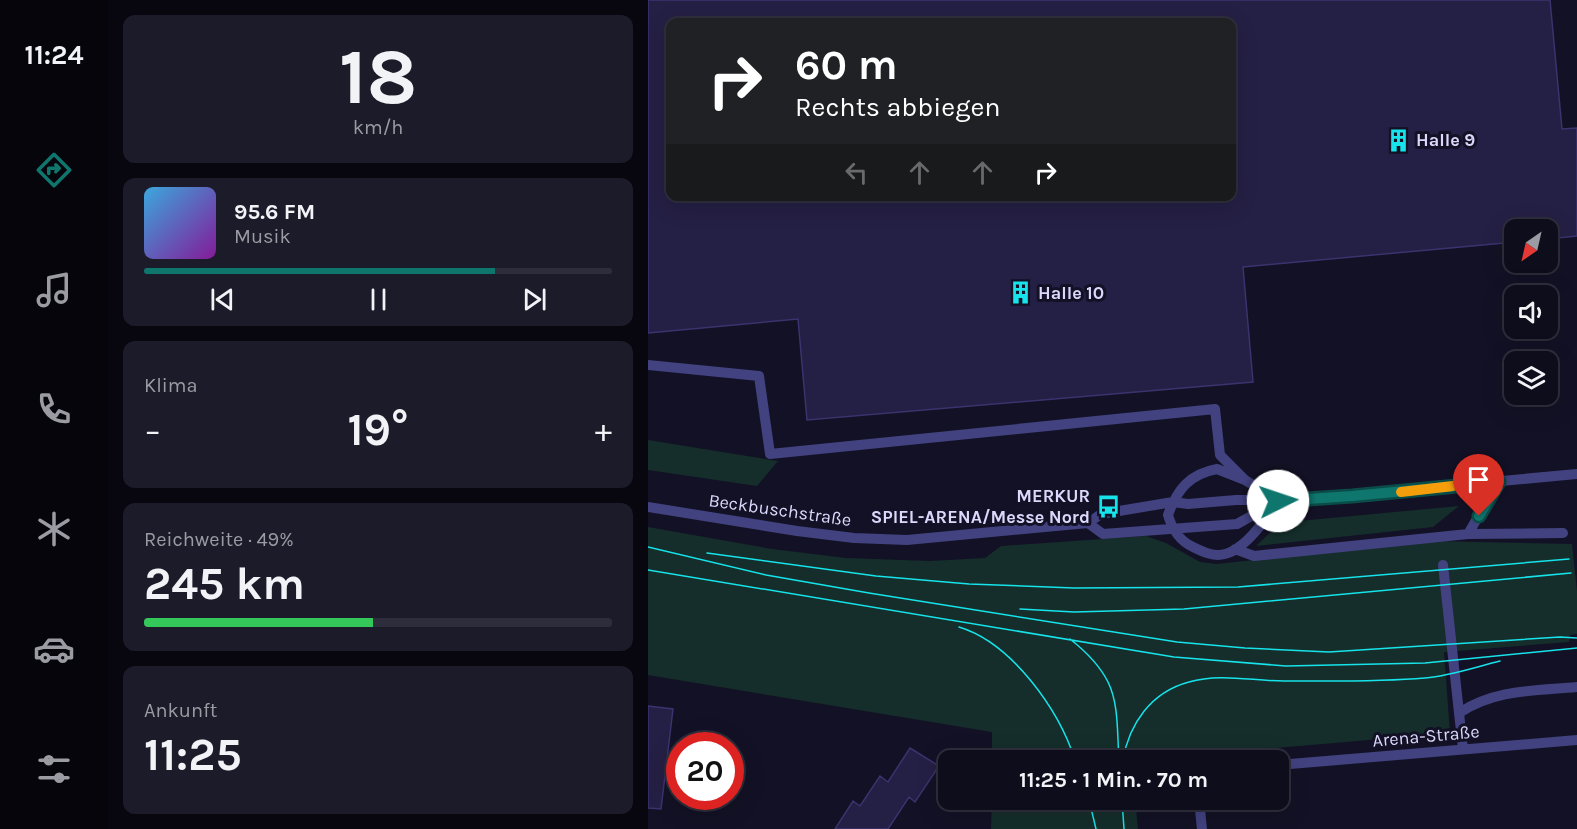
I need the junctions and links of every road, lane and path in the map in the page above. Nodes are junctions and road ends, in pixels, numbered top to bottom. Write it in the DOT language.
graph roads {
  1 [pos="648,365"];
  2 [pos="1577,474"];
  3 [pos="1245,480"];
  4 [pos="1499,482"];
  5 [pos="1278,501"];
  6 [pos="1173,502"];
  7 [pos="648,507"];
  8 [pos="1088,523"];
  9 [pos="1172,528"];
  10 [pos="1563,533"];
  11 [pos="1468,534"];
  12 [pos="1235,549"];
  13 [pos="1443,565"];
  14 [pos="1577,687"];
  15 [pos="1459,713"];
  16 [pos="1577,740"];
  17 [pos="1463,749"];
  18 [pos="1289,764"];
  19 [pos="1200,810"];
  20 [pos="1202,829"];
  1 -- 3 [label="lane"];
  2 -- 4 [label="lane"];
  3 -- 5 [label="lane"];
  3 -- 6 [label="lane"];
  4 -- 5 [label="lane"];
  4 -- 11 [label="lane"];
  5 -- 6 [label="lane, Beckbuschstraße"];
  5 -- 9 [label="lane, Beckbuschstraße"];
  5 -- 12 [label="lane"];
  6 -- 8 [label="lane, Beckbuschstraße"];
  6 -- 9 [label="lane"];
  7 -- 8 [label="lane, Beckbuschstraße"];
  8 -- 9 [label="lane, Beckbuschstraße"];
  9 -- 12 [label="lane"];
  10 -- 11 [label="lane"];
  11 -- 12 [label="lane"];
  13 -- 15 [label="lane"];
  14 -- 15 [label="lane"];
  15 -- 17 [label="lane"];
  16 -- 17 [label="lane, Arena-Straße"];
  17 -- 18 [label="lane, Arena-Straße"];
  19 -- 20 [label="lane"];
}
